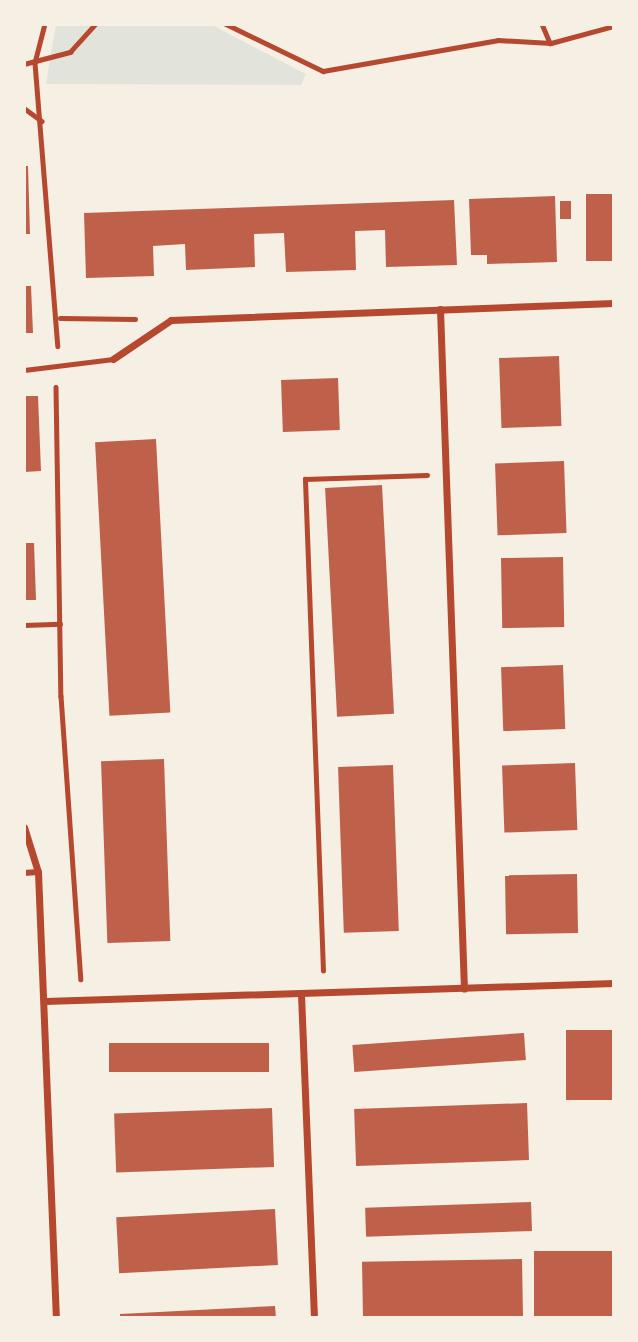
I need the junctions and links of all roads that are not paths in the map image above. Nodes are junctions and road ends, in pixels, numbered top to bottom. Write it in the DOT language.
graph roads {
  1 [pos="614,303"];
  2 [pos="440,309"];
  3 [pos="113,359"];
  4 [pos="24,370"];
  5 [pos="24,827"];
  6 [pos="38,872"];
  7 [pos="24,873"];
  8 [pos="614,983"];
  9 [pos="464,989"];
  10 [pos="301,993"];
  11 [pos="45,1001"];
  12 [pos="56,1318"];
  13 [pos="314,1318"];
  1 -- 2 [label="street"];
  2 -- 3 [label="street"];
  2 -- 9 [label="street"];
  3 -- 4 [label="lane"];
  5 -- 6 [label="street"];
  6 -- 7 [label="street"];
  6 -- 11 [label="street"];
  8 -- 9 [label="street"];
  9 -- 10 [label="street"];
  10 -- 11 [label="street"];
  10 -- 13 [label="street"];
  11 -- 12 [label="street"];
}
